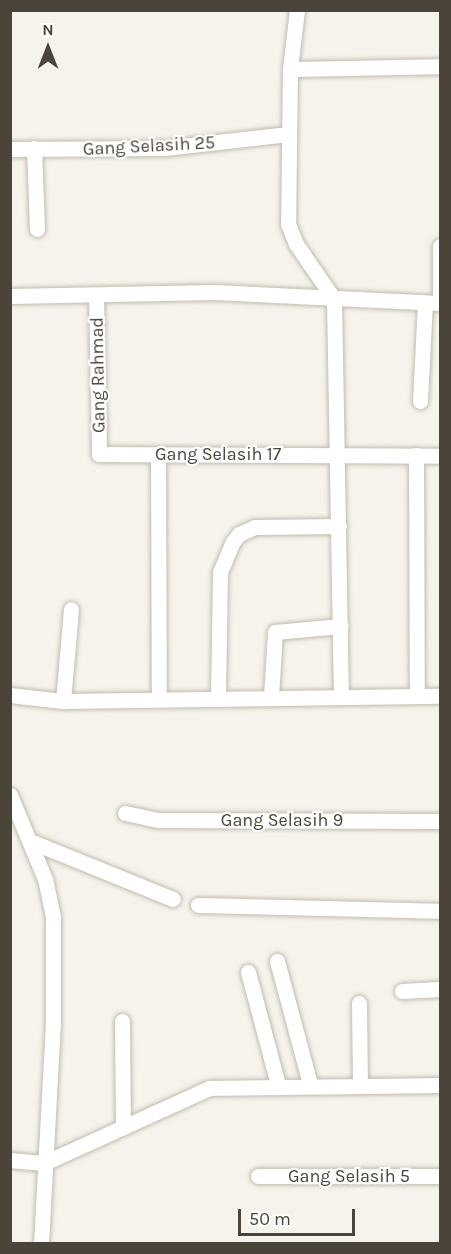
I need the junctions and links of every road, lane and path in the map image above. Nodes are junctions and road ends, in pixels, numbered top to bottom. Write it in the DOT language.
graph roads {
  1 [pos="297,10"];
  2 [pos="441,66"];
  3 [pos="290,69"];
  4 [pos="288,134"];
  5 [pos="34,148"];
  6 [pos="10,149"];
  7 [pos="37,229"];
  8 [pos="440,246"];
  9 [pos="96,295"];
  10 [pos="10,296"];
  11 [pos="334,299"];
  12 [pos="435,303"];
  13 [pos="420,401"];
  14 [pos="338,453"];
  15 [pos="99,454"];
  16 [pos="158,454"];
  17 [pos="416,455"];
  18 [pos="441,456"];
  19 [pos="339,526"];
  20 [pos="70,609"];
  21 [pos="341,626"];
  22 [pos="10,696"];
  23 [pos="272,696"];
  24 [pos="341,696"];
  25 [pos="417,696"];
  26 [pos="441,696"];
  27 [pos="218,697"];
  28 [pos="159,698"];
  29 [pos="63,701"];
  30 [pos="10,795"];
  31 [pos="125,813"];
  32 [pos="441,821"];
  33 [pos="30,841"];
  34 [pos="173,899"];
  35 [pos="198,906"];
  36 [pos="441,911"];
  37 [pos="277,961"];
  38 [pos="248,972"];
  39 [pos="441,989"];
  40 [pos="402,991"];
  41 [pos="359,1003"];
  42 [pos="122,1021"];
  43 [pos="310,1084"];
  44 [pos="279,1085"];
  45 [pos="360,1085"];
  46 [pos="441,1085"];
  47 [pos="123,1126"];
  48 [pos="10,1160"];
  49 [pos="45,1163"];
  50 [pos="258,1176"];
  51 [pos="441,1176"];
  52 [pos="41,1244"];
  1 -- 3 [label="street"];
  2 -- 3 [label="street"];
  3 -- 4 [label="street"];
  4 -- 5 [label="street, Gang Selasih 25"];
  4 -- 11 [label="street"];
  5 -- 6 [label="street, Gang Selasih 25"];
  5 -- 7 [label="street"];
  8 -- 12 [label="street"];
  9 -- 10 [label="street"];
  9 -- 11 [label="street"];
  9 -- 15 [label="street, Gang Rahmad"];
  11 -- 12 [label="street"];
  11 -- 14 [label="street"];
  12 -- 13 [label="street"];
  14 -- 16 [label="street, Gang Selasih 17"];
  14 -- 17 [label="street, Gang Selasih 17"];
  14 -- 19 [label="street"];
  15 -- 16 [label="street, Gang Selasih 17"];
  16 -- 28 [label="street"];
  17 -- 18 [label="street, Gang Selasih 17"];
  17 -- 25 [label="street"];
  19 -- 21 [label="street"];
  19 -- 27 [label="street"];
  20 -- 29 [label="street"];
  21 -- 23 [label="street"];
  21 -- 24 [label="street"];
  22 -- 29 [label="street"];
  23 -- 24 [label="street"];
  23 -- 27 [label="street"];
  24 -- 25 [label="street"];
  25 -- 26 [label="street"];
  27 -- 28 [label="street"];
  28 -- 29 [label="street"];
  30 -- 33 [label="street"];
  31 -- 32 [label="street, Gang Selasih 9"];
  33 -- 34 [label="street"];
  33 -- 49 [label="street"];
  35 -- 36 [label="street"];
  37 -- 43 [label="street"];
  38 -- 44 [label="street"];
  39 -- 40 [label="street"];
  41 -- 45 [label="street"];
  42 -- 47 [label="street"];
  43 -- 44 [label="street"];
  43 -- 45 [label="street"];
  44 -- 47 [label="street"];
  45 -- 46 [label="street"];
  47 -- 49 [label="street"];
  48 -- 49 [label="street"];
  49 -- 52 [label="street"];
  50 -- 51 [label="street, Gang Selasih 5"];
}
